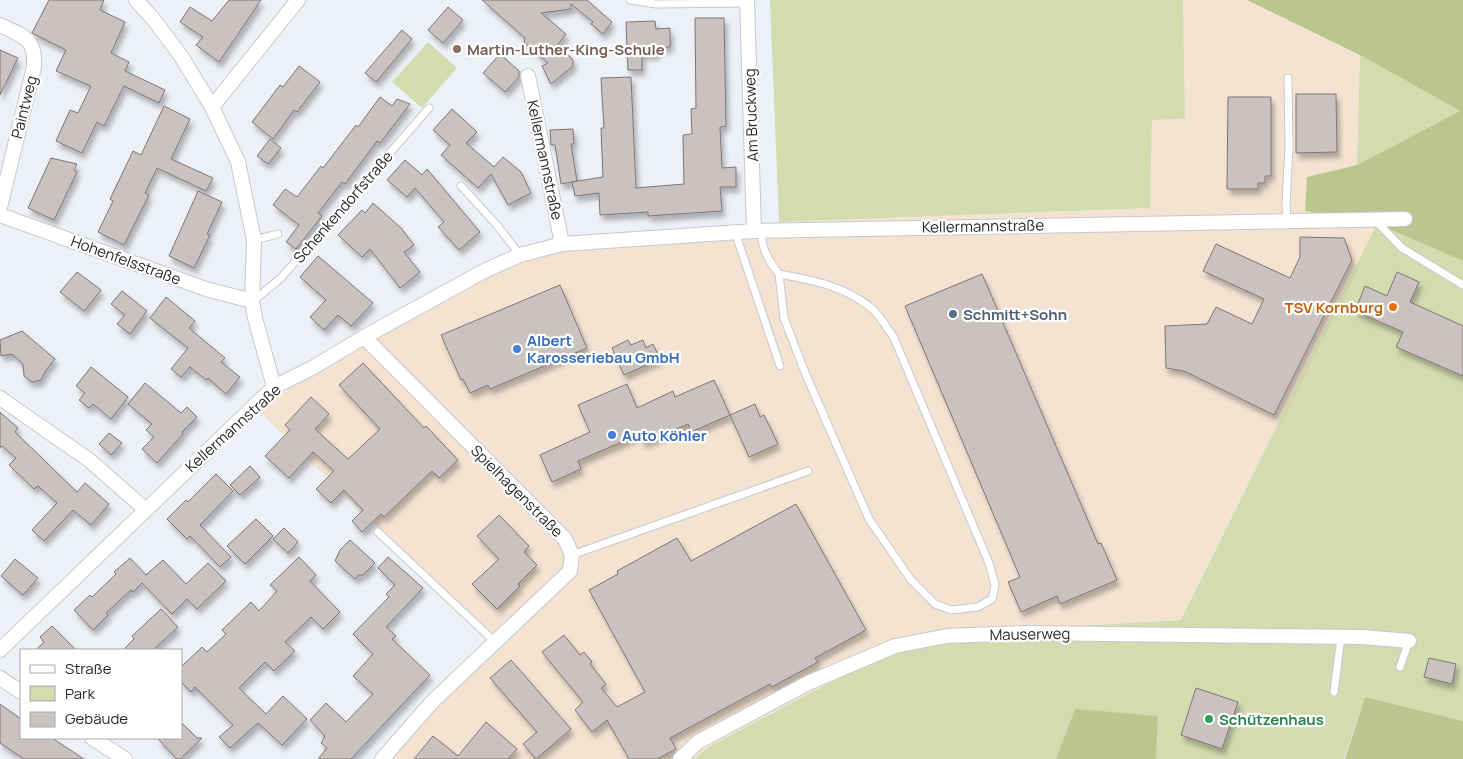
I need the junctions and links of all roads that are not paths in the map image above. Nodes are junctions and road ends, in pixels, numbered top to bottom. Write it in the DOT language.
graph roads {
  1 [pos="136,0"];
  2 [pos="298,0"];
  3 [pos="630,0"];
  4 [pos="747,1"];
  5 [pos="0,25"];
  6 [pos="528,76"];
  7 [pos="1288,78"];
  8 [pos="212,107"];
  9 [pos="429,108"];
  10 [pos="461,186"];
  11 [pos="0,207"];
  12 [pos="0,215"];
  13 [pos="1404,219"];
  14 [pos="1375,220"];
  15 [pos="1287,221"];
  16 [pos="758,231"];
  17 [pos="736,232"];
  18 [pos="278,234"];
  19 [pos="254,240"];
  20 [pos="562,244"];
  21 [pos="520,255"];
  22 [pos="780,274"];
  23 [pos="1463,285"];
  24 [pos="252,301"];
  25 [pos="364,337"];
  26 [pos="780,366"];
  27 [pos="274,387"];
  28 [pos="0,398"];
  29 [pos="808,471"];
  30 [pos="145,509"];
  31 [pos="378,532"];
  32 [pos="572,555"];
  33 [pos="1341,637"];
  34 [pos="1409,641"];
  35 [pos="495,642"];
  36 [pos="0,650"];
  37 [pos="1400,667"];
  38 [pos="0,678"];
  39 [pos="20,691"];
  40 [pos="1334,692"];
  41 [pos="93,739"];
  42 [pos="118,757"];
  43 [pos="382,759"];
  44 [pos="680,759"];
  1 -- 8 [label="street"];
  2 -- 8 [label="street"];
  3 -- 4 [label="lane"];
  4 -- 16 [label="street, Am Bruckweg"];
  5 -- 11 [label="street, Paintweg"];
  6 -- 20 [label="street, Kellermannstraße"];
  7 -- 15 [label="lane"];
  8 -- 19 [label="street"];
  9 -- 24 [label="lane, Schenkendorfstraße"];
  10 -- 21 [label="lane"];
  12 -- 24 [label="street, Hohenfelsstraße"];
  13 -- 14 [label="street, Kellermannstraße"];
  14 -- 15 [label="street, Kellermannstraße"];
  14 -- 23 [label="lane"];
  15 -- 16 [label="street, Kellermannstraße"];
  16 -- 17 [label="street, Kellermannstraße"];
  16 -- 22 [label="lane"];
  17 -- 20 [label="street, Kellermannstraße"];
  17 -- 26 [label="lane"];
  18 -- 19 [label="lane"];
  19 -- 24 [label="street"];
  20 -- 21 [label="street, Kellermannstraße"];
  21 -- 25 [label="street, Kellermannstraße"];
  22 -- 22 [label="lane"];
  24 -- 27 [label="street"];
  25 -- 27 [label="street, Kellermannstraße"];
  25 -- 32 [label="street, Spielhagenstraße"];
  27 -- 30 [label="street, Kellermannstraße"];
  28 -- 30 [label="street"];
  29 -- 32 [label="lane"];
  30 -- 36 [label="street, Kellermannstraße"];
  31 -- 35 [label="lane"];
  32 -- 35 [label="street"];
  33 -- 34 [label="street, Mauserweg"];
  33 -- 40 [label="lane"];
  33 -- 44 [label="street, Mauserweg"];
  34 -- 37 [label="lane"];
  35 -- 43 [label="street"];
  38 -- 39 [label="street"];
  41 -- 42 [label="street"];
}
